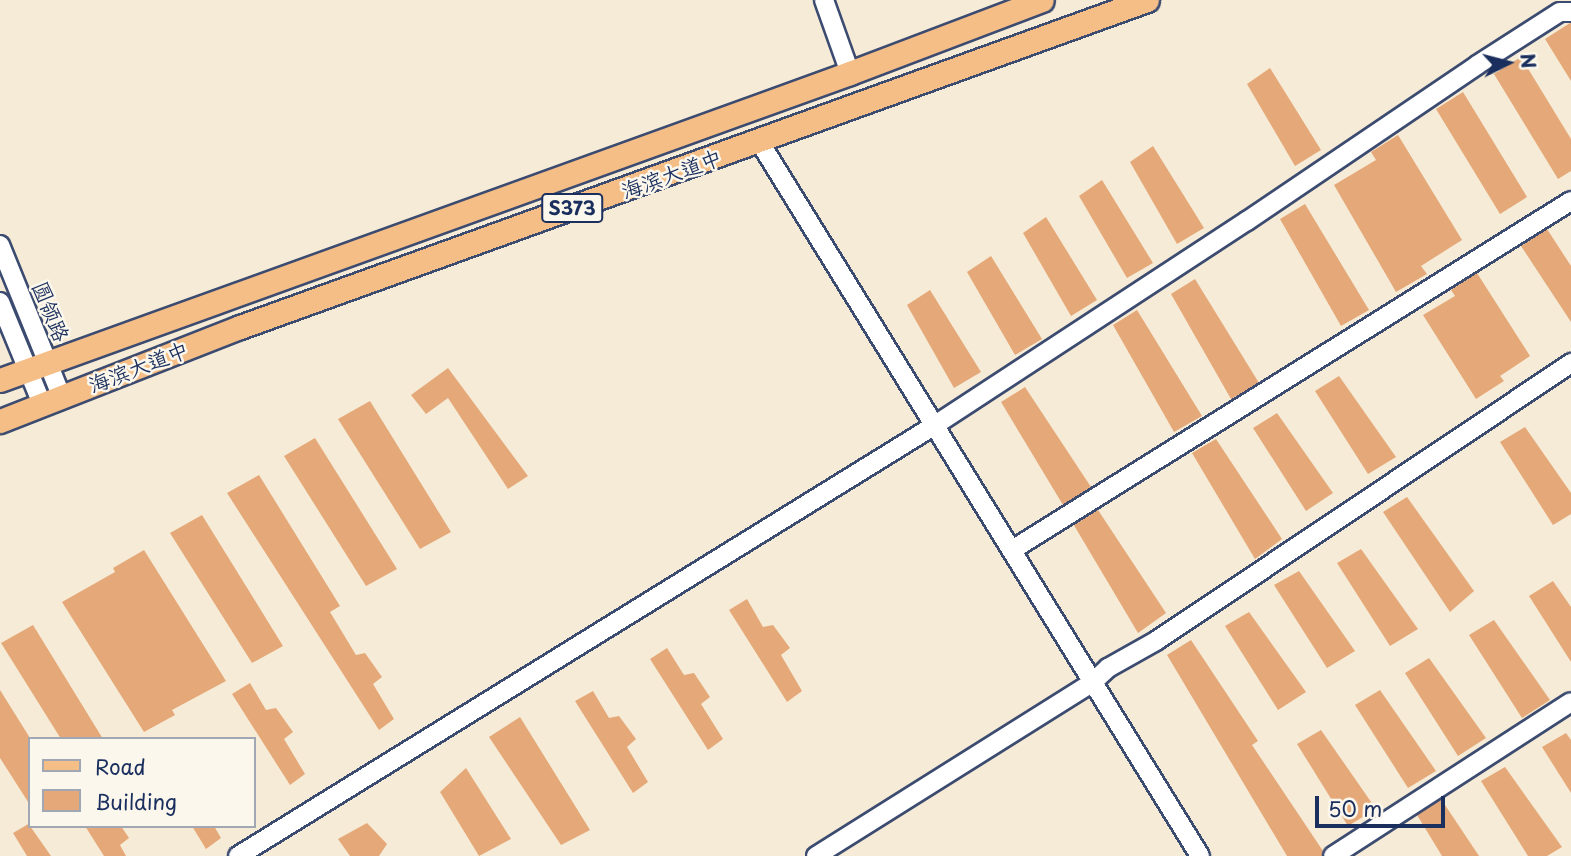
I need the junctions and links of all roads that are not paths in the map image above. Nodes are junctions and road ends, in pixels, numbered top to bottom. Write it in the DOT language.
graph roads {
  1 [pos="824,0"];
  2 [pos="1042,0"];
  3 [pos="1147,0"];
  4 [pos="1571,12"];
  5 [pos="850,73"];
  6 [pos="759,141"];
  7 [pos="1571,201"];
  8 [pos="0,245"];
  9 [pos="0,302"];
  10 [pos="1571,363"];
  11 [pos="37,365"];
  12 [pos="0,380"];
  13 [pos="51,400"];
  14 [pos="0,421"];
  15 [pos="935,425"];
  16 [pos="1012,550"];
  17 [pos="1093,682"];
  18 [pos="1571,702"];
  19 [pos="238,856"];
  20 [pos="816,856"];
  21 [pos="1200,856"];
  22 [pos="1333,856"];
  1 -- 5 [label="street"];
  2 -- 5 [label="main road, 海滨大道中 / S373"];
  3 -- 6 [label="main road, 海滨大道中 / S373"];
  4 -- 15 [label="street"];
  5 -- 11 [label="main road, 海滨大道中 / S373"];
  6 -- 13 [label="main road, 海滨大道中 / S373"];
  6 -- 15 [label="street"];
  7 -- 16 [label="street"];
  8 -- 11 [label="street, 圆领路"];
  9 -- 11 [label="street, 圆领路"];
  10 -- 17 [label="street"];
  11 -- 12 [label="main road, 海滨大道中 / S373"];
  11 -- 13 [label="street, 圆领路"];
  13 -- 14 [label="main road, 海滨大道中 / S373"];
  15 -- 16 [label="street"];
  15 -- 19 [label="street"];
  16 -- 17 [label="street"];
  17 -- 20 [label="street"];
  17 -- 21 [label="street"];
  18 -- 22 [label="street"];
}
